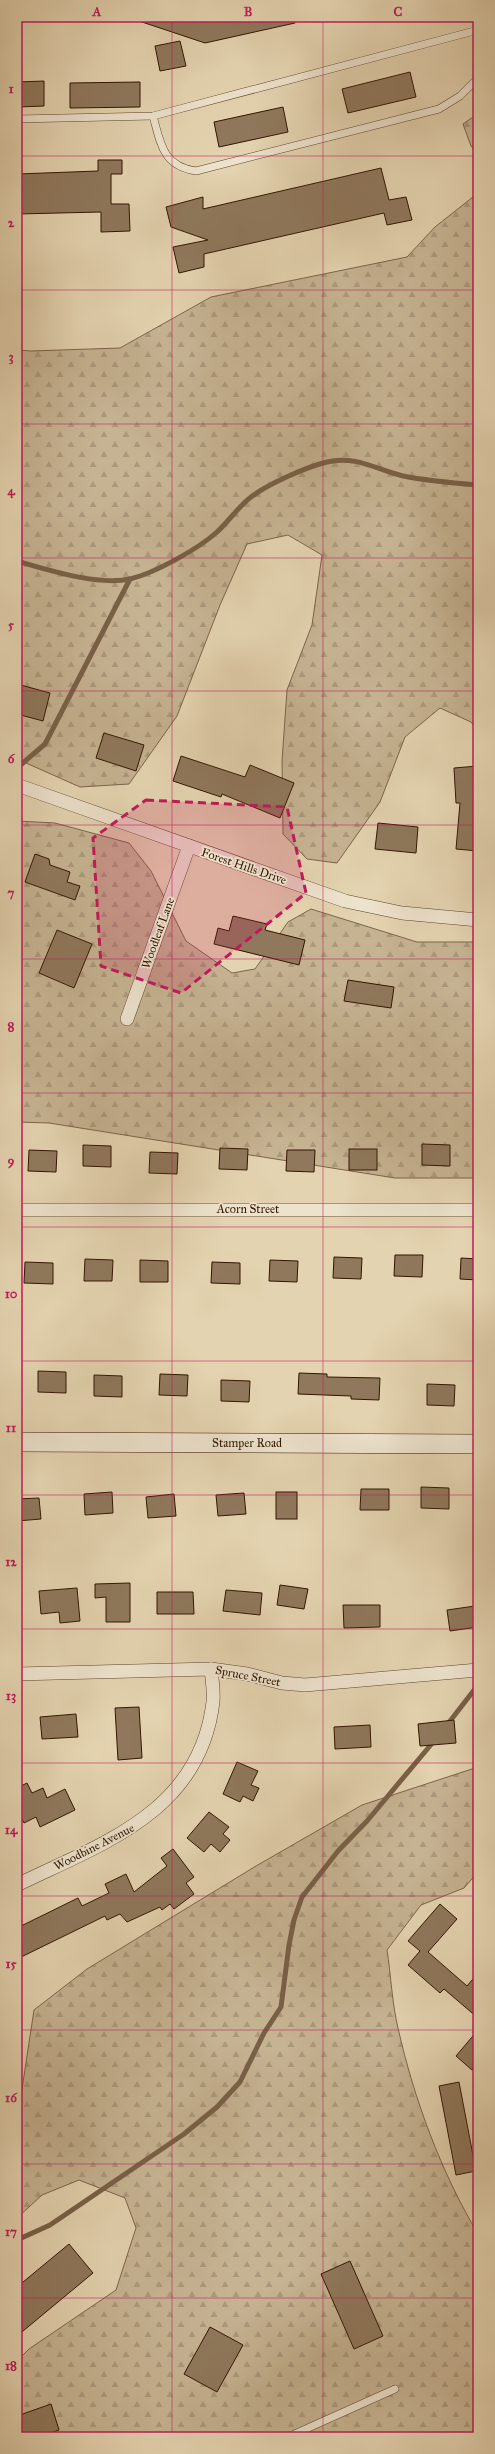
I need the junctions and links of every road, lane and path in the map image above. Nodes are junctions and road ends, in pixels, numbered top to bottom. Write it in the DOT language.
graph roads {
  1 [pos="471,17"];
  2 [pos="478,22"];
  3 [pos="478,30"];
  4 [pos="478,78"];
  5 [pos="153,116"];
  6 [pos="17,119"];
  7 [pos="17,786"];
  8 [pos="189,846"];
  9 [pos="478,920"];
  10 [pos="127,1019"];
  11 [pos="17,1210"];
  12 [pos="478,1210"];
  13 [pos="17,1442"];
  14 [pos="478,1444"];
  15 [pos="211,1668"];
  16 [pos="478,1670"];
  17 [pos="17,1674"];
  18 [pos="17,1885"];
  19 [pos="395,2389"];
  20 [pos="288,2437"];
  1 -- 2 [label="lane"];
  3 -- 5 [label="lane"];
  4 -- 5 [label="lane"];
  5 -- 6 [label="lane"];
  7 -- 8 [label="street, Forest Hills Drive"];
  8 -- 9 [label="street, Forest Hills Drive"];
  8 -- 10 [label="street, Woodleaf Lane"];
  11 -- 12 [label="street, Acorn Street"];
  13 -- 14 [label="street, Stamper Road"];
  15 -- 16 [label="street, Spruce Street"];
  15 -- 17 [label="street, Spruce Street"];
  15 -- 18 [label="street, Woodbine Avenue"];
  19 -- 20 [label="lane"];
}
